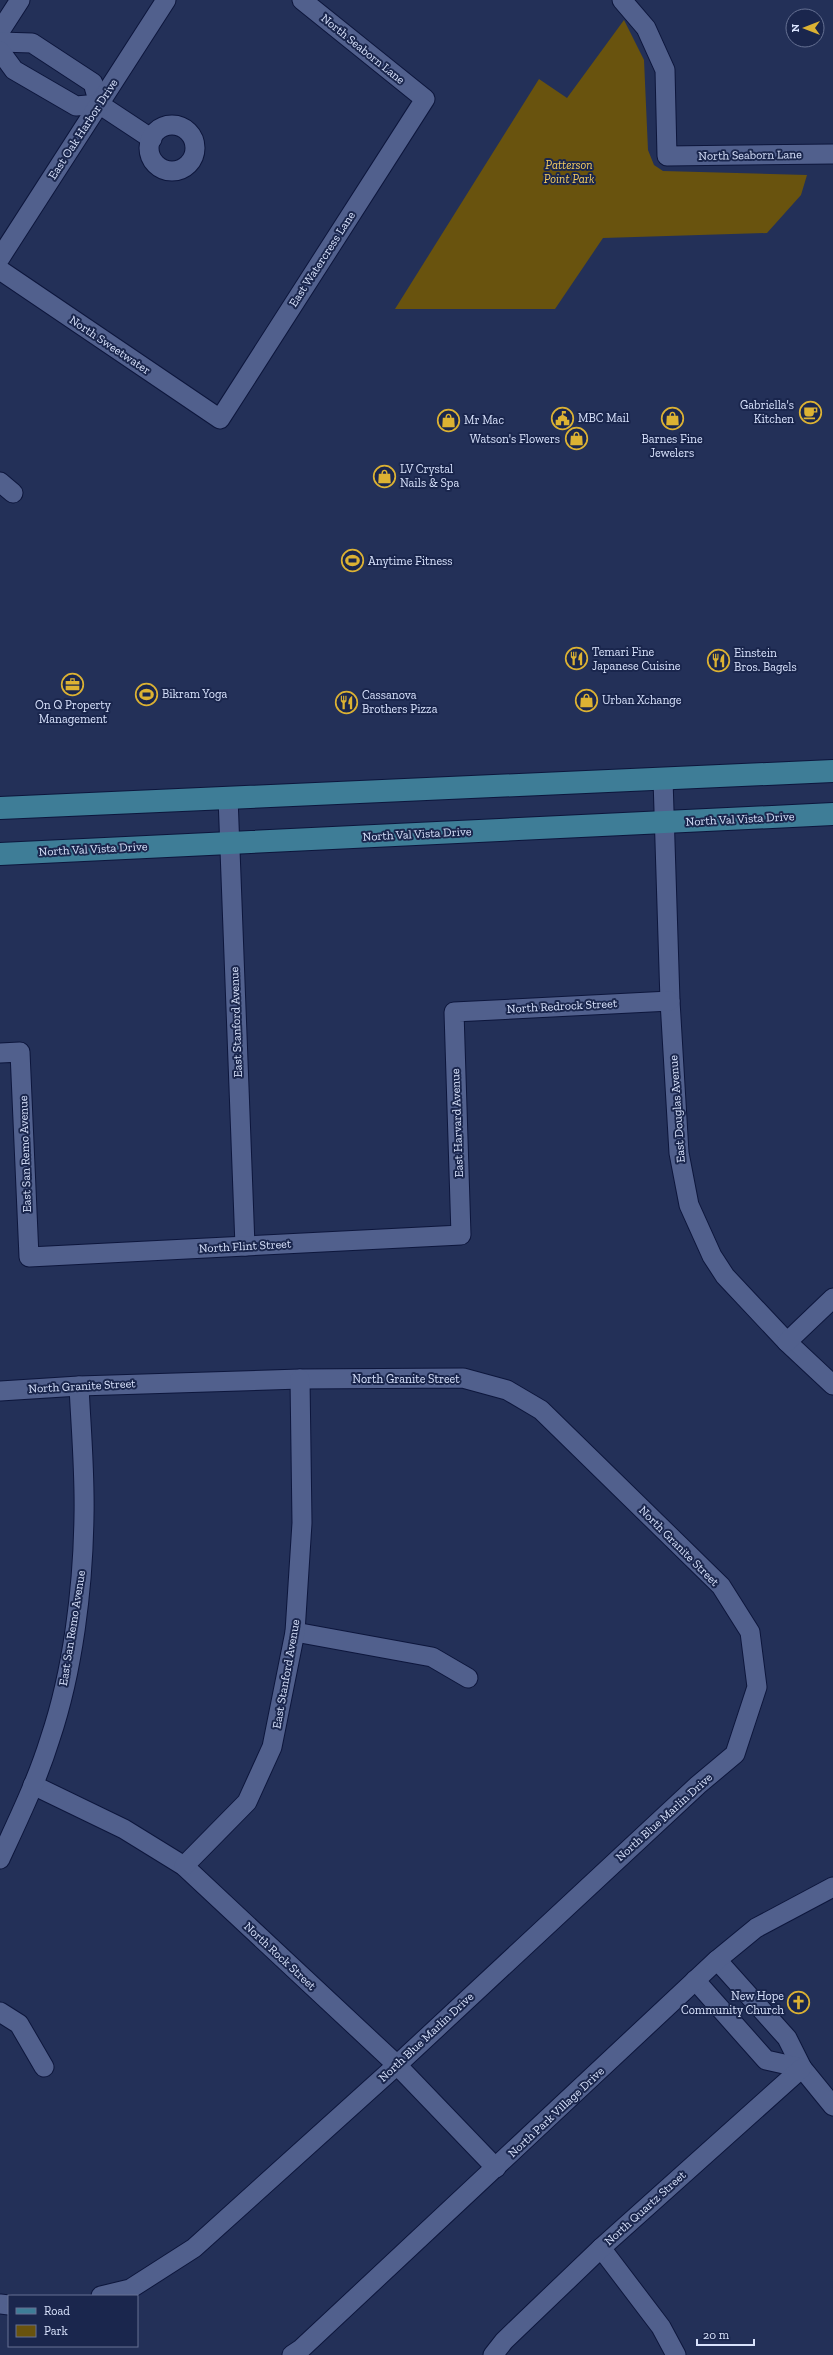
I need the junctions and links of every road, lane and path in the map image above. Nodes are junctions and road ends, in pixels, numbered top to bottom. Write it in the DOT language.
graph roads {
  1 [pos="20,0"];
  2 [pos="166,0"];
  3 [pos="302,0"];
  4 [pos="622,0"];
  5 [pos="0,31"];
  6 [pos="0,42"];
  7 [pos="0,51"];
  8 [pos="425,99"];
  9 [pos="99,104"];
  10 [pos="152,139"];
  11 [pos="833,154"];
  12 [pos="0,258"];
  13 [pos="0,270"];
  14 [pos="220,419"];
  15 [pos="833,771"];
  16 [pos="663,779"];
  17 [pos="228,798"];
  18 [pos="0,808"];
  19 [pos="833,814"];
  20 [pos="664,822"];
  21 [pos="230,843"];
  22 [pos="0,854"];
  23 [pos="670,1001"];
  24 [pos="454,1012"];
  25 [pos="0,1052"];
  26 [pos="461,1235"];
  27 [pos="245,1246"];
  28 [pos="29,1257"];
  29 [pos="833,1298"];
  30 [pos="787,1342"];
  31 [pos="300,1379"];
  32 [pos="833,1385"];
  33 [pos="79,1386"];
  34 [pos="0,1391"];
  35 [pos="295,1632"];
  36 [pos="468,1678"];
  37 [pos="735,1754"];
  38 [pos="33,1785"];
  39 [pos="0,1859"];
  40 [pos="184,1866"];
  41 [pos="833,1887"];
  42 [pos="717,1960"];
  43 [pos="695,1980"];
  44 [pos="0,2012"];
  45 [pos="397,2065"];
  46 [pos="44,2067"];
  47 [pos="802,2068"];
  48 [pos="833,2106"];
  49 [pos="496,2168"];
  50 [pos="601,2248"];
  51 [pos="105,2295"];
  52 [pos="292,2355"];
  53 [pos="493,2355"];
  54 [pos="676,2355"];
  1 -- 5 [label="street"];
  2 -- 9 [label="street, East Oak Harbor Drive"];
  3 -- 8 [label="street, North Seaborn Lane"];
  4 -- 11 [label="street, North Seaborn Lane"];
  6 -- 9 [label="street"];
  7 -- 9 [label="street"];
  8 -- 14 [label="street, East Watercress Lane"];
  9 -- 10 [label="street"];
  9 -- 12 [label="street, East Oak Harbor Drive"];
  13 -- 14 [label="street, North Sweetwater"];
  15 -- 16 [label="main road"];
  16 -- 17 [label="main road"];
  16 -- 20 [label="street, East Douglas Avenue"];
  17 -- 18 [label="main road"];
  17 -- 21 [label="street, East Stanford Avenue"];
  19 -- 20 [label="main road, North Val Vista Drive"];
  20 -- 21 [label="main road, North Val Vista Drive"];
  20 -- 23 [label="street, East Douglas Avenue"];
  21 -- 22 [label="main road, North Val Vista Drive"];
  21 -- 27 [label="street, East Stanford Avenue"];
  23 -- 24 [label="street, North Redrock Street"];
  23 -- 30 [label="street, East Douglas Avenue"];
  24 -- 26 [label="street, East Harvard Avenue"];
  25 -- 28 [label="street, East San Remo Avenue"];
  26 -- 27 [label="street, North Flint Street"];
  27 -- 28 [label="street, North Flint Street"];
  29 -- 30 [label="street"];
  30 -- 32 [label="street, East Douglas Avenue"];
  31 -- 33 [label="street, North Granite Street"];
  31 -- 35 [label="street, East Stanford Avenue"];
  31 -- 37 [label="street, North Granite Street"];
  33 -- 34 [label="street, North Granite Street"];
  33 -- 38 [label="street, East San Remo Avenue"];
  35 -- 36 [label="street"];
  35 -- 40 [label="street, East Stanford Avenue"];
  37 -- 45 [label="street, North Blue Marlin Drive"];
  38 -- 39 [label="street, East San Remo Avenue"];
  38 -- 40 [label="street, North Rock Street"];
  40 -- 45 [label="street, North Rock Street"];
  41 -- 42 [label="street, North Park Village Drive"];
  42 -- 43 [label="street, North Park Village Drive"];
  42 -- 47 [label="street"];
  43 -- 47 [label="street"];
  43 -- 49 [label="street, North Park Village Drive"];
  44 -- 46 [label="street"];
  45 -- 49 [label="street, North Rock Street"];
  45 -- 51 [label="street, North Blue Marlin Drive"];
  47 -- 48 [label="street"];
  47 -- 50 [label="street, North Quartz Street"];
  49 -- 52 [label="street, North Park Village Drive"];
  50 -- 53 [label="street, North Quartz Street"];
  50 -- 54 [label="street"];
}
